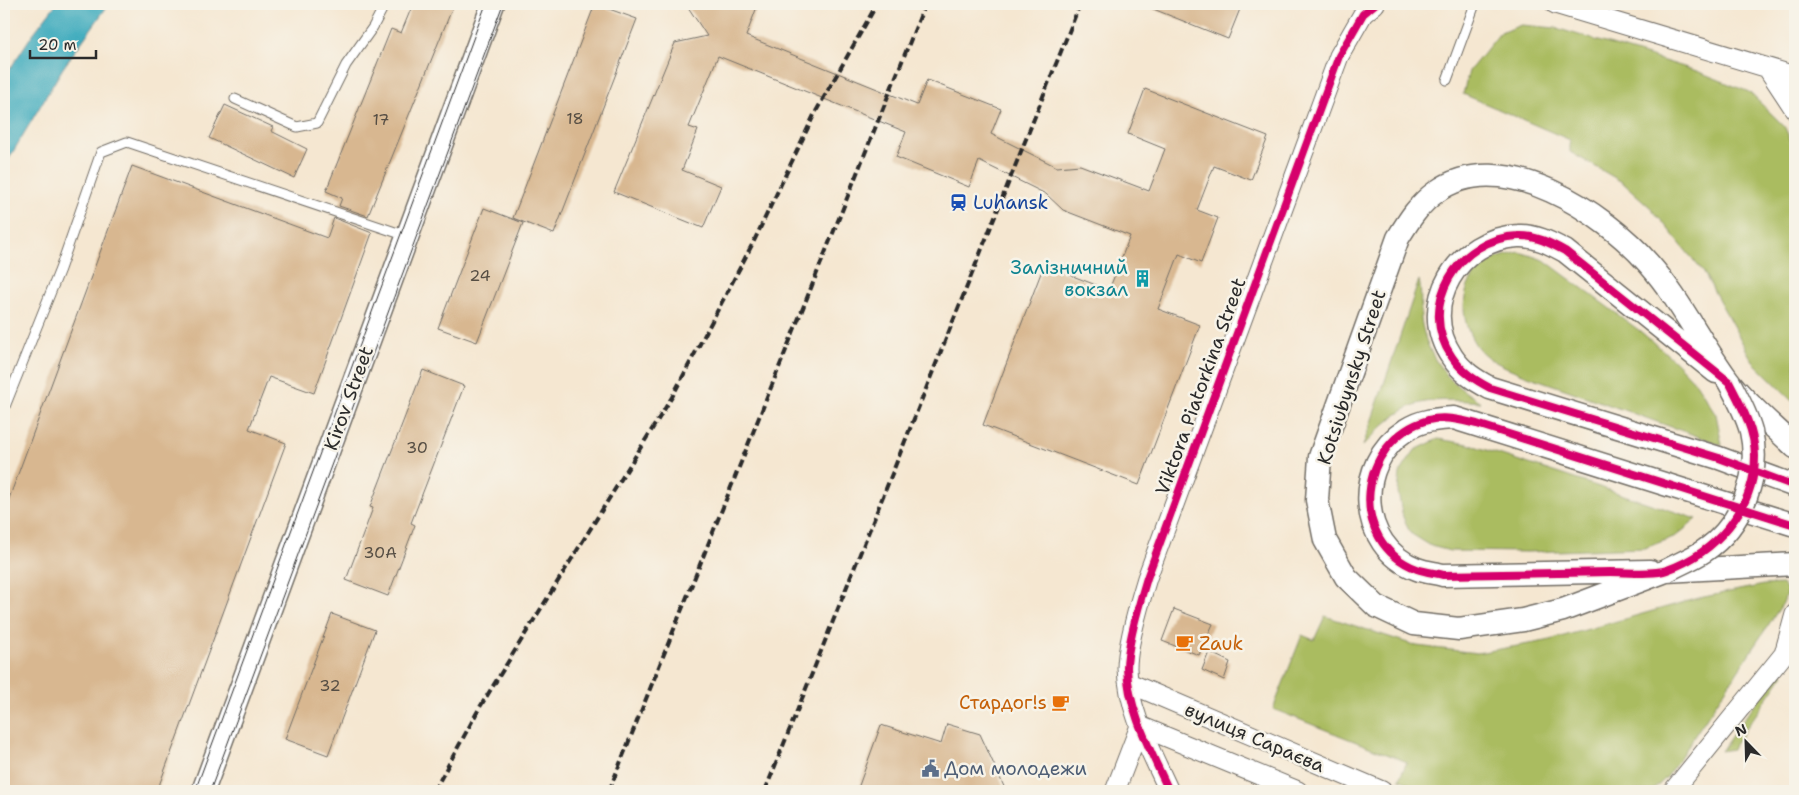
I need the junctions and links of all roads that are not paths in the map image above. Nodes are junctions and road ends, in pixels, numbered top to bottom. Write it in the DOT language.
graph roads {
  1 [pos="385,4"];
  2 [pos="493,4"];
  3 [pos="1375,4"];
  4 [pos="1475,4"];
  5 [pos="1554,4"];
  6 [pos="1768,69"];
  7 [pos="1795,76"];
  8 [pos="1447,80"];
  9 [pos="235,99"];
  10 [pos="1795,110"];
  11 [pos="408,236"];
  12 [pos="1729,382"];
  13 [pos="4,409"];
  14 [pos="1795,447"];
  15 [pos="1795,486"];
  16 [pos="1795,525"];
  17 [pos="1795,564"];
  18 [pos="1666,571"];
  19 [pos="1794,628"];
  20 [pos="1129,683"];
  21 [pos="1140,726"];
  22 [pos="203,791"];
  23 [pos="1115,791"];
  24 [pos="1169,791"];
  25 [pos="1298,791"];
  26 [pos="1382,791"];
  27 [pos="1673,791"];
  1 -- 9 [label="lane"];
  2 -- 11 [label="street, Kirov Street"];
  3 -- 20 [label="street, Viktora Piatorkina Street"];
  4 -- 8 [label="lane"];
  5 -- 6 [label="street"];
  6 -- 7 [label="street"];
  6 -- 10 [label="street"];
  11 -- 13 [label="lane"];
  11 -- 22 [label="street, Kirov Street"];
  12 -- 14 [label="street, Kotsiubynsky Street"];
  12 -- 15 [label="street"];
  12 -- 18 [label="street, bridge"];
  12 -- 18 [label="street, Kotsiubynsky Street"];
  16 -- 18 [label="street"];
  17 -- 18 [label="street, Kotsiubynsky Street"];
  19 -- 27 [label="street"];
  20 -- 21 [label="street, Viktora Piatorkina Street"];
  20 -- 26 [label="street, вулиця Сараєва"];
  21 -- 23 [label="street"];
  21 -- 24 [label="street, Viktora Piatorkina Street"];
  21 -- 25 [label="street"];
}
